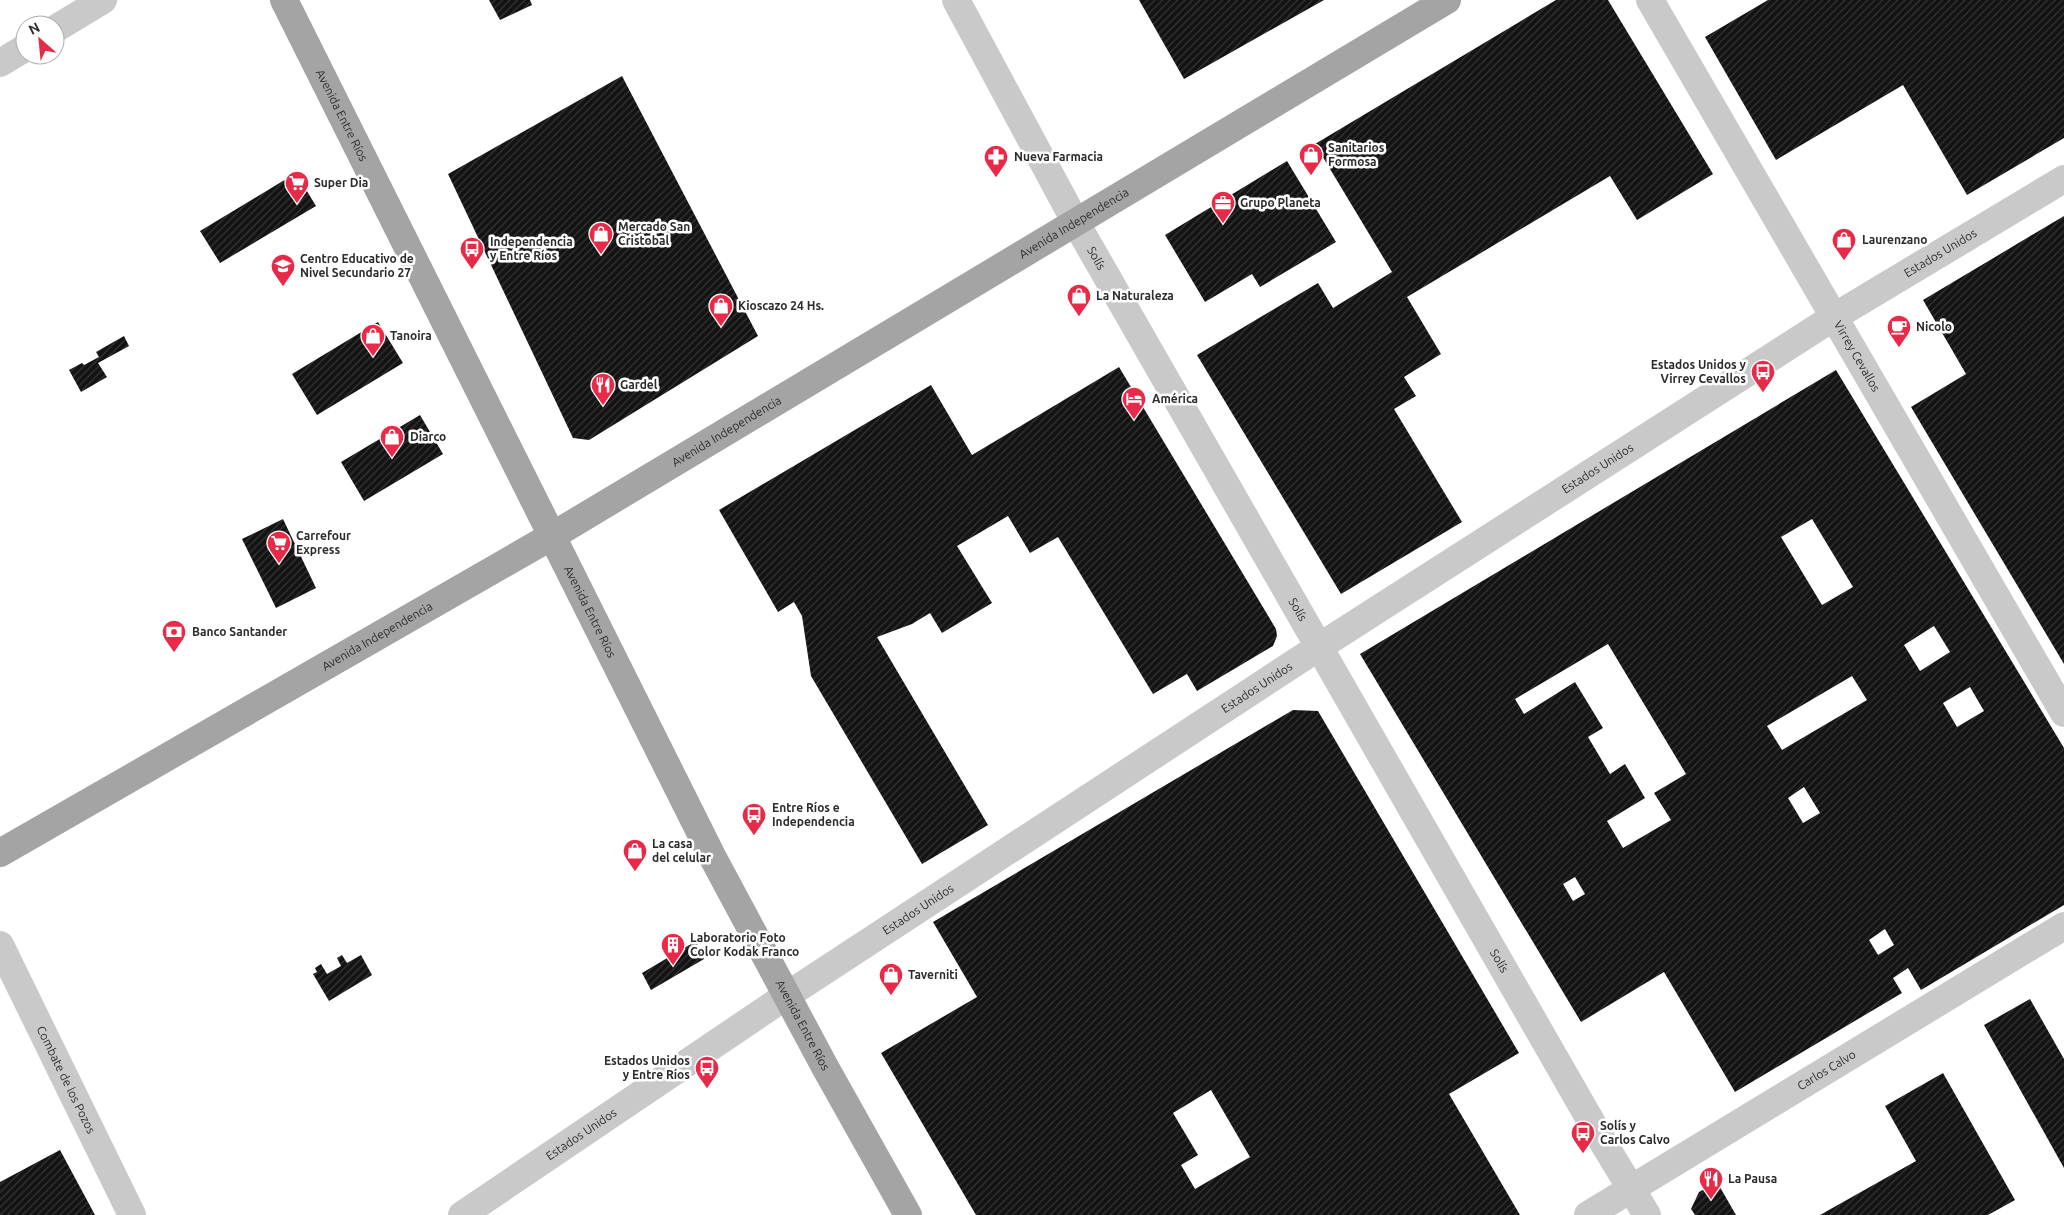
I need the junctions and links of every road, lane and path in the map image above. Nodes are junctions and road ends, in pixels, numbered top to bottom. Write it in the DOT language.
graph roads {
  1 [pos="103,0"];
  2 [pos="284,0"];
  3 [pos="956,0"];
  4 [pos="1447,0"];
  5 [pos="1650,0"];
  6 [pos="65,23"];
  7 [pos="15,54"];
  8 [pos="0,63"];
  9 [pos="2064,179"];
  10 [pos="1076,223"];
  11 [pos="1834,317"];
  12 [pos="552,536"];
  13 [pos="1319,647"];
  14 [pos="2064,713"];
  15 [pos="0,853"];
  16 [pos="2064,926"];
  17 [pos="0,945"];
  18 [pos="786,996"];
  19 [pos="1630,1190"];
  20 [pos="132,1215"];
  21 [pos="462,1215"];
  22 [pos="908,1215"];
  23 [pos="1588,1215"];
  24 [pos="1647,1215"];
  1 -- 6 [label="street"];
  2 -- 12 [label="main road, Avenida Entre Ríos"];
  3 -- 10 [label="street, Solís"];
  4 -- 10 [label="main road, Avenida Independencia"];
  5 -- 11 [label="street, Virrey Cevallos"];
  7 -- 8 [label="street"];
  9 -- 11 [label="street, Estados Unidos"];
  10 -- 12 [label="main road, Avenida Independencia"];
  10 -- 13 [label="street, Solís"];
  11 -- 13 [label="street, Estados Unidos"];
  11 -- 14 [label="street, Virrey Cevallos"];
  12 -- 15 [label="main road, Avenida Independencia"];
  12 -- 18 [label="main road, Avenida Entre Ríos"];
  13 -- 18 [label="street, Estados Unidos"];
  13 -- 19 [label="street, Solís"];
  16 -- 19 [label="street, Carlos Calvo"];
  17 -- 20 [label="street, Combate de los Pozos"];
  18 -- 21 [label="street, Estados Unidos"];
  18 -- 22 [label="main road, Avenida Entre Ríos"];
  19 -- 23 [label="street, Carlos Calvo"];
  19 -- 24 [label="street, Solís"];
}
